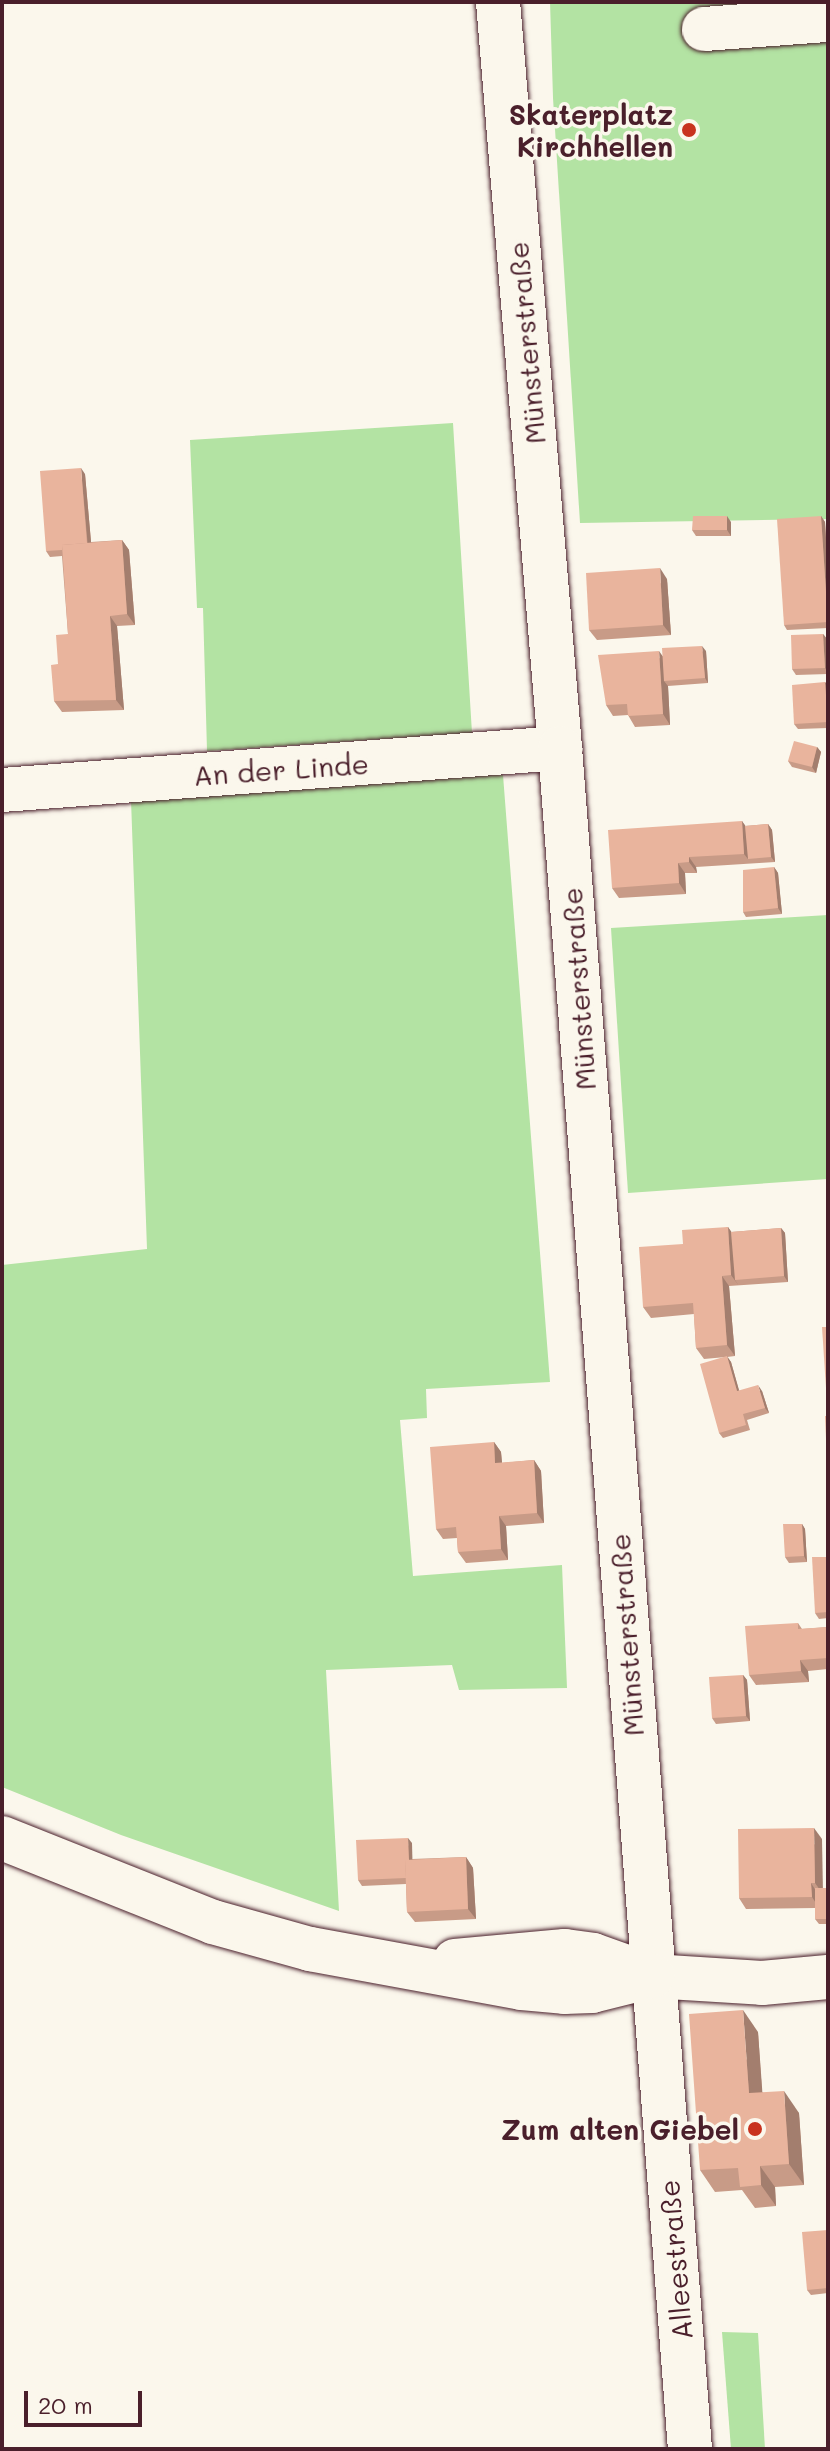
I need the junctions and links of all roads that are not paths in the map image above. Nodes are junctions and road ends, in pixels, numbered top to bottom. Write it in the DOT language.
graph roads {
  1 [pos="498,2"];
  2 [pos="828,20"];
  3 [pos="704,29"];
  4 [pos="560,748"];
  5 [pos="2,790"];
  6 [pos="2,1838"];
  7 [pos="652,1976"];
  8 [pos="828,1977"];
  9 [pos="690,2449"];
  1 -- 4 [label="main road, Münsterstraße"];
  2 -- 3 [label="main road"];
  4 -- 5 [label="main road, An der Linde"];
  4 -- 7 [label="main road, Münsterstraße"];
  6 -- 7 [label="main road"];
  7 -- 8 [label="main road"];
  7 -- 9 [label="main road, Alleestraße"];
}
